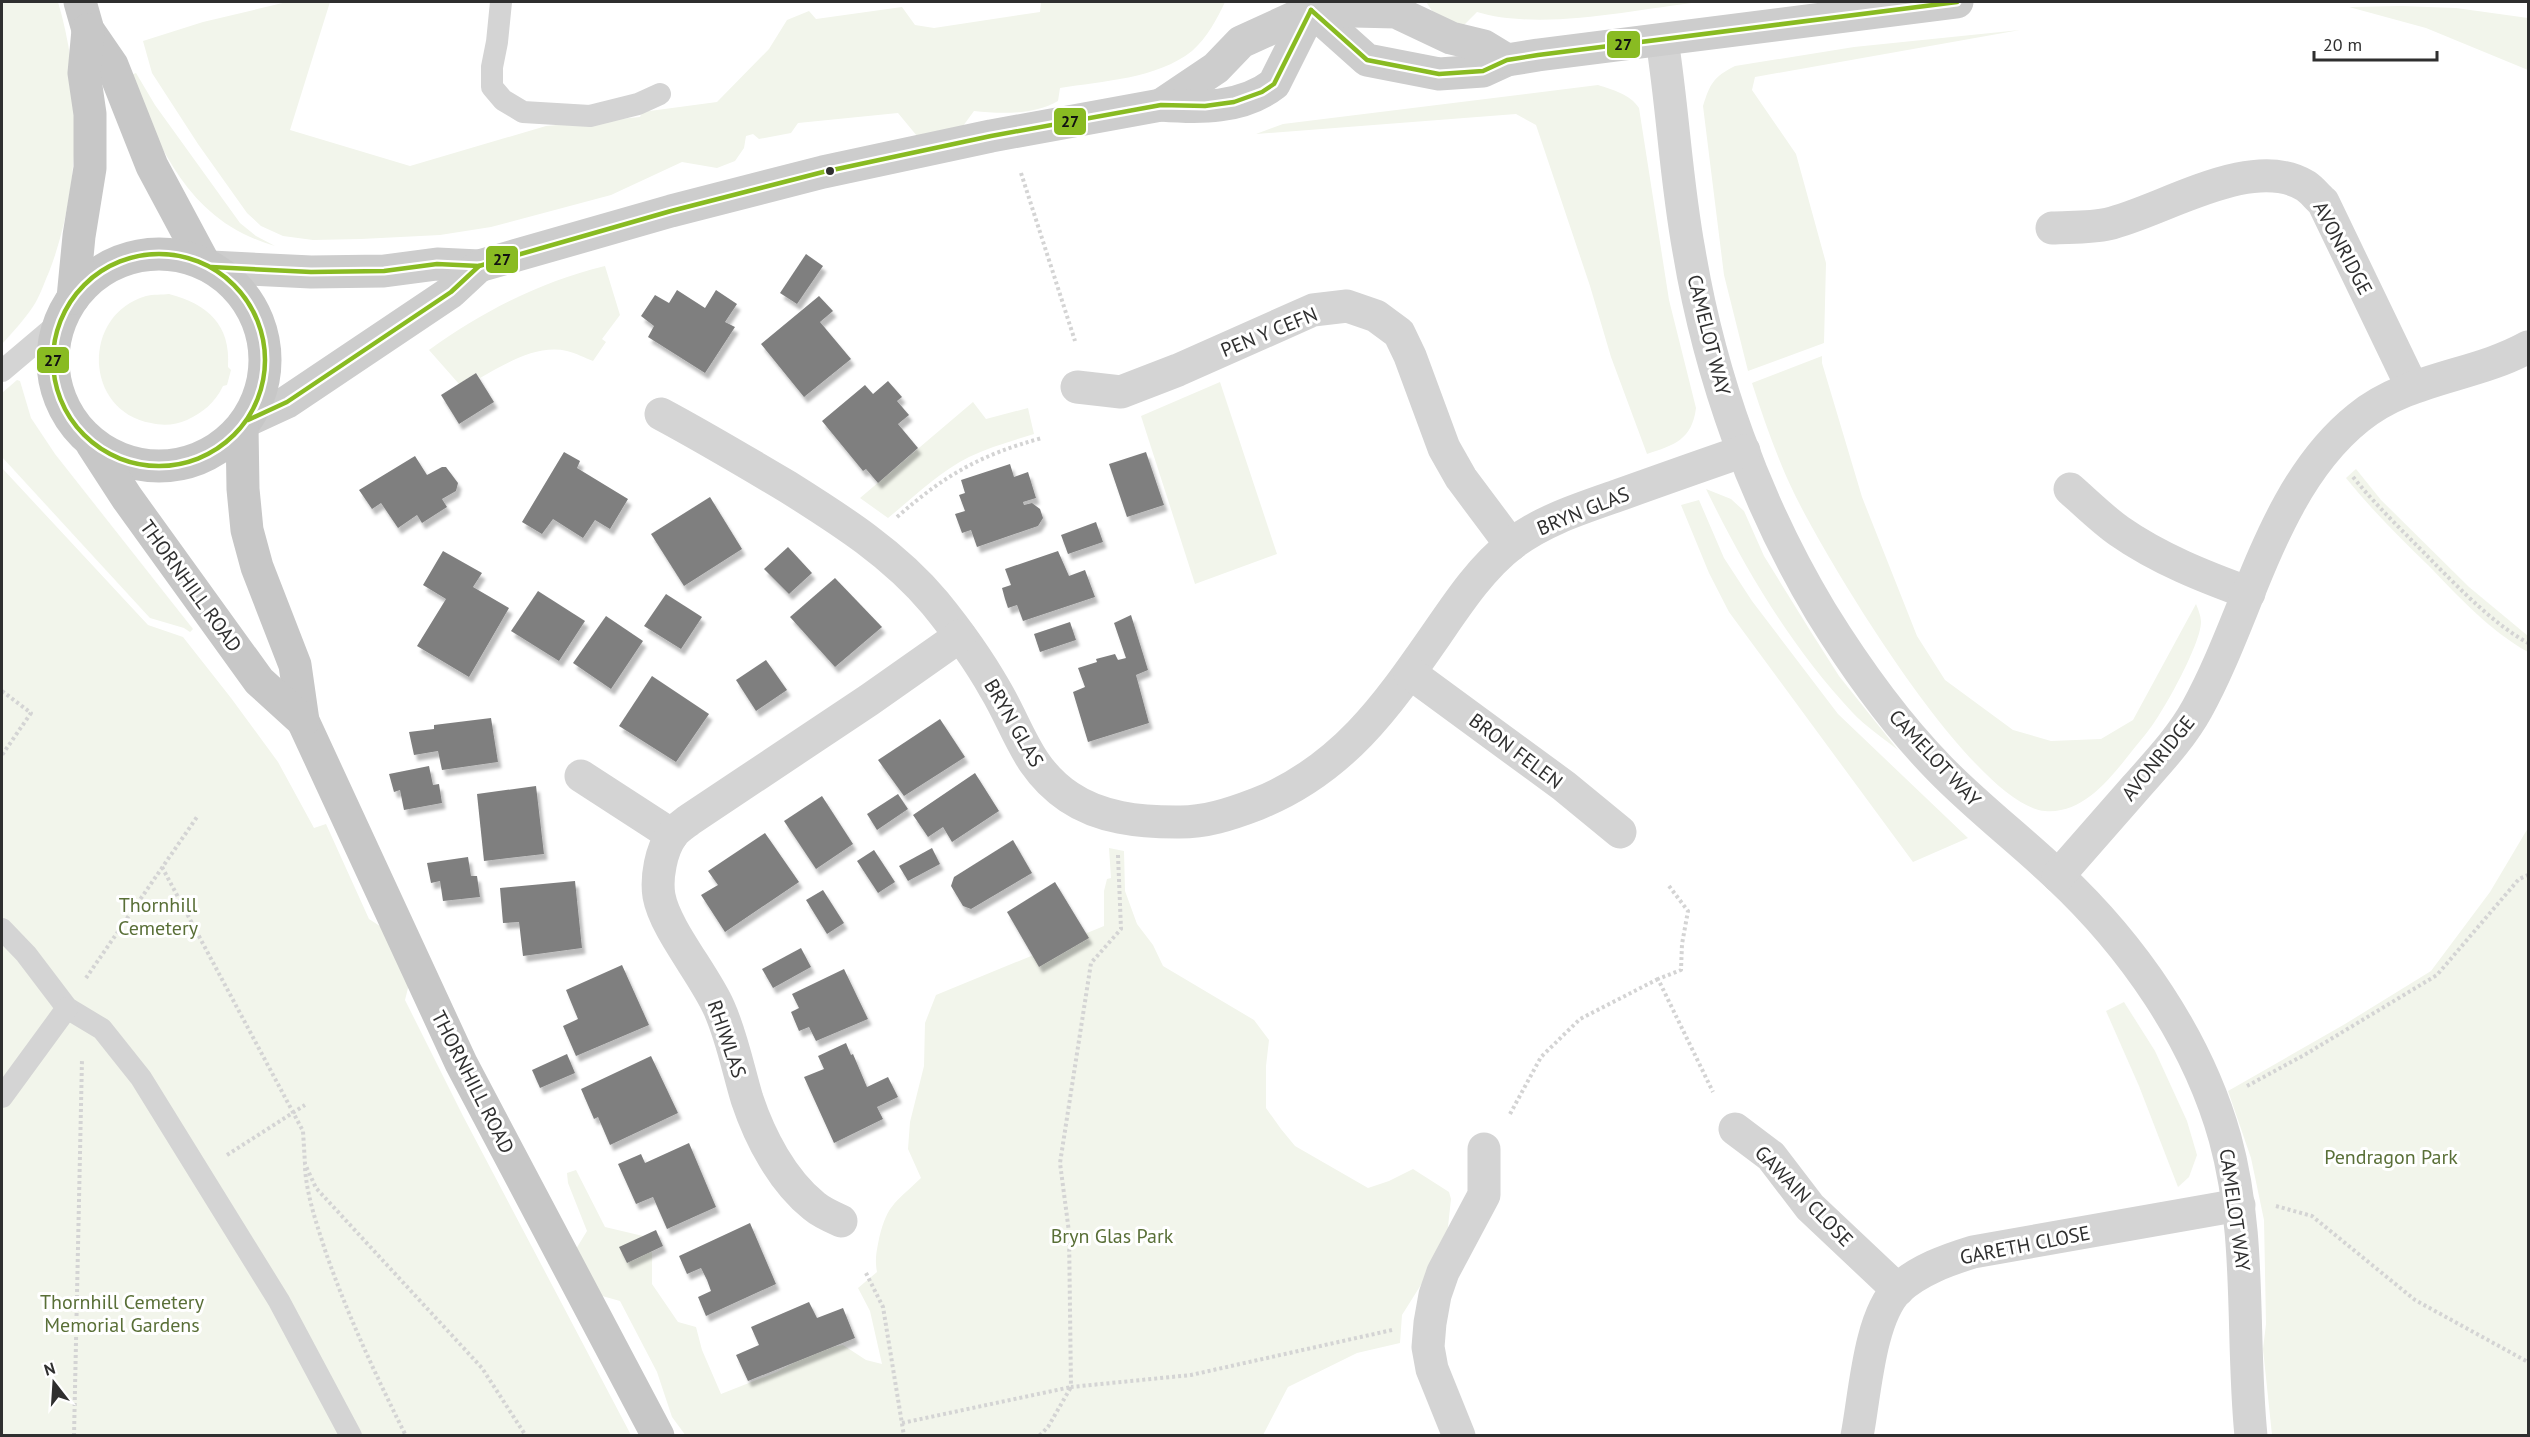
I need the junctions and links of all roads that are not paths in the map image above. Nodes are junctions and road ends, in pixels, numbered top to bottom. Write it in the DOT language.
graph roads {
  1 [pos="501,2"];
  2 [pos="1957,2"];
  3 [pos="1310,4"];
  4 [pos="84,16"];
  5 [pos="1662,40"];
  6 [pos="1507,60"];
  7 [pos="660,94"];
  8 [pos="1161,105"];
  9 [pos="2052,228"];
  10 [pos="207,265"];
  11 [pos="479,266"];
  12 [pos="66,310"];
  13 [pos="2529,347"];
  14 [pos="2,371"];
  15 [pos="1077,387"];
  16 [pos="2412,387"];
  17 [pos="662,414"];
  18 [pos="245,424"];
  19 [pos="90,441"];
  20 [pos="1744,451"];
  21 [pos="2070,489"];
  22 [pos="1511,545"];
  23 [pos="2249,593"];
  24 [pos="960,636"];
  25 [pos="1410,673"];
  26 [pos="303,721"];
  27 [pos="581,776"];
  28 [pos="1620,832"];
  29 [pos="672,835"];
  30 [pos="2058,876"];
  31 [pos="2,929"];
  32 [pos="67,1008"];
  33 [pos="2,1097"];
  34 [pos="1735,1129"];
  35 [pos="1484,1149"];
  36 [pos="2239,1205"];
  37 [pos="841,1221"];
  38 [pos="1898,1290"];
  39 [pos="351,1436"];
  40 [pos="658,1436"];
  41 [pos="1459,1436"];
  42 [pos="1857,1436"];
  43 [pos="2251,1436"];
  1 -- 7 [label="lane"];
  2 -- 5 [label="street"];
  3 -- 6 [label="street"];
  3 -- 6 [label="street"];
  3 -- 8 [label="street"];
  3 -- 8 [label="street"];
  4 -- 10 [label="main road, THORNHILL ROAD"];
  4 -- 12 [label="main road, THORNHILL ROAD"];
  5 -- 6 [label="street"];
  5 -- 20 [label="street, CAMELOT WAY"];
  8 -- 11 [label="street"];
  9 -- 16 [label="street, AVONRIDGE"];
  10 -- 11 [label="street"];
  10 -- 12 [label="main road, THORNHILL ROAD"];
  10 -- 18 [label="main road, THORNHILL ROAD"];
  11 -- 18 [label="street"];
  12 -- 14 [label="lane"];
  12 -- 19 [label="main road, THORNHILL ROAD"];
  13 -- 16 [label="street, AVONRIDGE"];
  15 -- 22 [label="street, PEN Y CEFN"];
  16 -- 23 [label="street, AVONRIDGE"];
  17 -- 24 [label="street, BRYN GLAS"];
  18 -- 19 [label="main road, THORNHILL ROAD"];
  18 -- 26 [label="main road, THORNHILL ROAD"];
  19 -- 26 [label="main road, THORNHILL ROAD"];
  20 -- 22 [label="street, BRYN GLAS"];
  20 -- 30 [label="street, CAMELOT WAY"];
  21 -- 23 [label="street"];
  22 -- 25 [label="street, BRYN GLAS"];
  23 -- 30 [label="street, AVONRIDGE"];
  24 -- 25 [label="street, BRYN GLAS"];
  24 -- 29 [label="street"];
  25 -- 28 [label="street, BRON FELEN"];
  26 -- 40 [label="main road, THORNHILL ROAD"];
  27 -- 29 [label="street"];
  29 -- 37 [label="street, RHIWLAS"];
  30 -- 36 [label="street, CAMELOT WAY"];
  31 -- 32 [label="lane"];
  32 -- 33 [label="lane"];
  32 -- 39 [label="lane"];
  34 -- 38 [label="street, GAWAIN CLOSE"];
  35 -- 41 [label="street"];
  36 -- 38 [label="street, GARETH CLOSE"];
  36 -- 43 [label="street, CAMELOT WAY"];
  38 -- 42 [label="street, GARETH CLOSE"];
}
